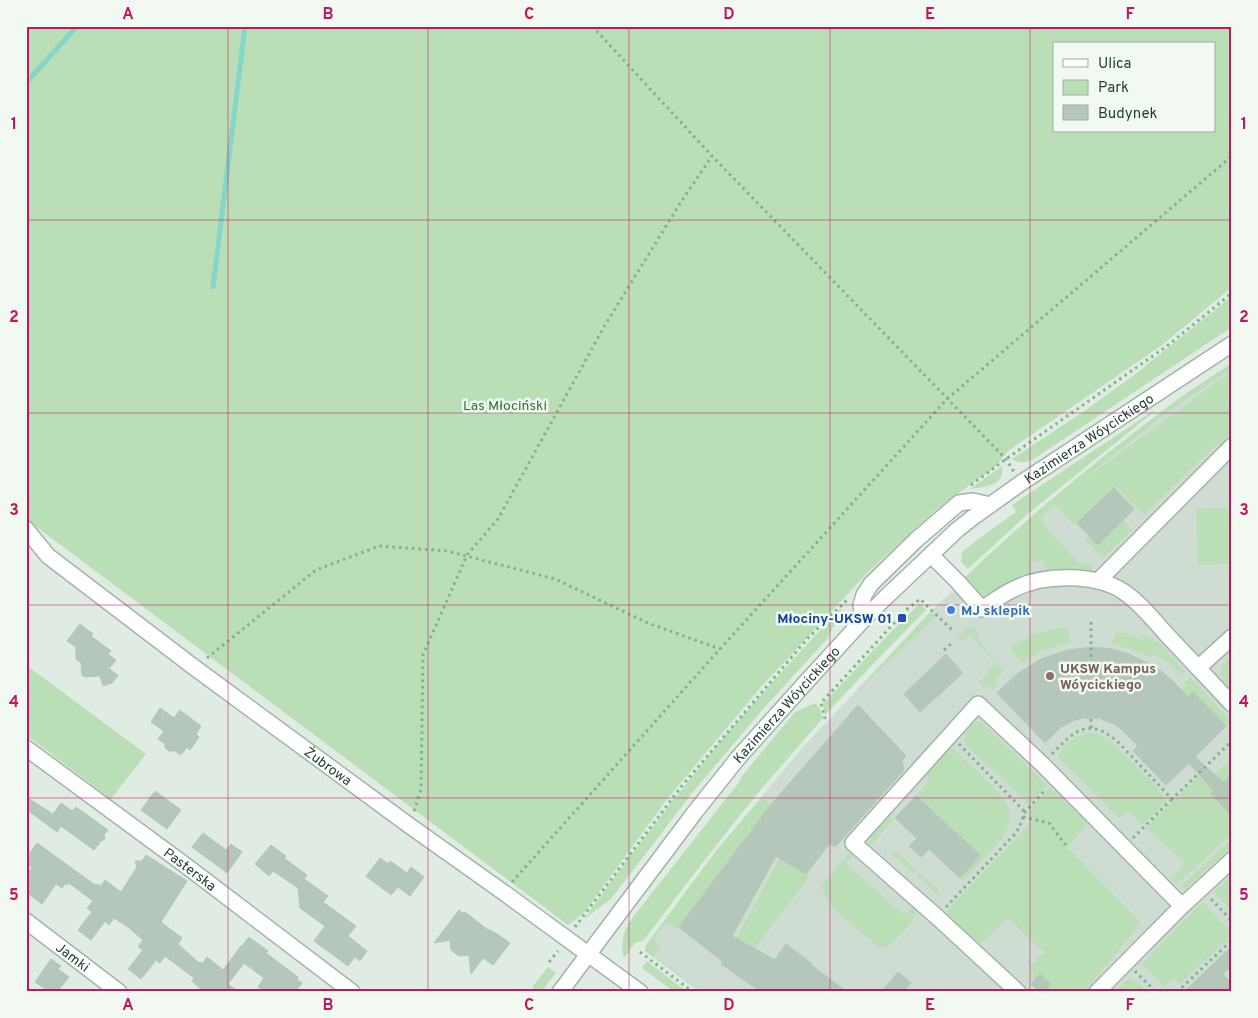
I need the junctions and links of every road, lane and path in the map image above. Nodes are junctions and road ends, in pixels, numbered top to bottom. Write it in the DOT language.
graph roads {
  1 [pos="592,26"];
  2 [pos="712,156"];
  3 [pos="1232,156"];
  4 [pos="1232,293"];
  5 [pos="1232,344"];
  6 [pos="946,399"];
  7 [pos="1232,446"];
  8 [pos="1006,459"];
  9 [pos="968,487"];
  10 [pos="990,506"];
  11 [pos="26,529"];
  12 [pos="931,555"];
  13 [pos="467,556"];
  14 [pos="1098,582"];
  15 [pos="849,598"];
  16 [pos="863,620"];
  17 [pos="1091,622"];
  18 [pos="953,631"];
  19 [pos="1232,637"];
  20 [pos="952,643"];
  21 [pos="720,649"];
  22 [pos="944,650"];
  23 [pos="1091,659"];
  24 [pos="195,668"];
  25 [pos="1198,668"];
  26 [pos="1232,704"];
  27 [pos="1091,718"];
  28 [pos="825,719"];
  29 [pos="1091,728"];
  30 [pos="950,735"];
  31 [pos="1232,741"];
  32 [pos="26,748"];
  33 [pos="1054,752"];
  34 [pos="1056,778"];
  35 [pos="1172,799"];
  36 [pos="1025,812"];
  37 [pos="1023,817"];
  38 [pos="410,826"];
  39 [pos="1067,847"];
  40 [pos="1124,847"];
  41 [pos="1232,860"];
  42 [pos="504,892"];
  43 [pos="1207,895"];
  44 [pos="1182,906"];
  45 [pos="937,917"];
  46 [pos="1231,919"];
  47 [pos="26,921"];
  48 [pos="567,938"];
  49 [pos="1232,938"];
  50 [pos="640,952"];
  51 [pos="589,954"];
  52 [pos="1133,969"];
  53 [pos="119,992"];
  54 [pos="352,992"];
  55 [pos="560,992"];
  56 [pos="640,992"];
  57 [pos="693,992"];
  58 [pos="1018,992"];
  59 [pos="1097,992"];
  60 [pos="1156,992"];
  61 [pos="1178,992"];
  1 -- 2 [label="path"];
  2 -- 6 [label="path"];
  2 -- 13 [label="path"];
  3 -- 6 [label="path"];
  4 -- 8 [label="path"];
  5 -- 10 [label="street, Kazimierza Wóycickiego"];
  6 -- 8 [label="path"];
  6 -- 21 [label="path"];
  7 -- 14 [label="street"];
  8 -- 9 [label="path"];
  10 -- 12 [label="street, Kazimierza Wóycickiego"];
  10 -- 16 [label="street"];
  11 -- 24 [label="street, Żubrowa"];
  12 -- 14 [label="street"];
  12 -- 16 [label="street, Kazimierza Wóycickiego"];
  13 -- 21 [label="path"];
  13 -- 24 [label="path"];
  13 -- 38 [label="path"];
  14 -- 25 [label="street"];
  15 -- 48 [label="path"];
  16 -- 51 [label="street, Kazimierza Wóycickiego"];
  17 -- 23 [label="path"];
  18 -- 28 [label="path"];
  19 -- 25 [label="street"];
  20 -- 22 [label="path"];
  21 -- 42 [label="path"];
  24 -- 38 [label="street, Żubrowa"];
  25 -- 26 [label="street"];
  27 -- 29 [label="path"];
  29 -- 33 [label="path"];
  29 -- 35 [label="path"];
  30 -- 34 [label="street"];
  30 -- 36 [label="path"];
  30 -- 45 [label="street"];
  31 -- 35 [label="path"];
  32 -- 54 [label="street, Pasterska"];
  34 -- 36 [label="path"];
  34 -- 40 [label="street"];
  35 -- 40 [label="path"];
  36 -- 37 [label="path"];
  37 -- 39 [label="path"];
  37 -- 45 [label="path"];
  38 -- 42 [label="street, Żubrowa"];
  40 -- 44 [label="street"];
  41 -- 44 [label="street"];
  42 -- 48 [label="street, Żubrowa"];
  43 -- 46 [label="path"];
  44 -- 59 [label="street"];
  45 -- 58 [label="street"];
  47 -- 53 [label="street, Jamki"];
  48 -- 51 [label="street, Żubrowa"];
  49 -- 61 [label="path"];
  50 -- 57 [label="path"];
  51 -- 55 [label="street, Kazimierza Wóycickiego"];
  51 -- 56 [label="street, Żubrowa"];
  52 -- 60 [label="path"];
}
